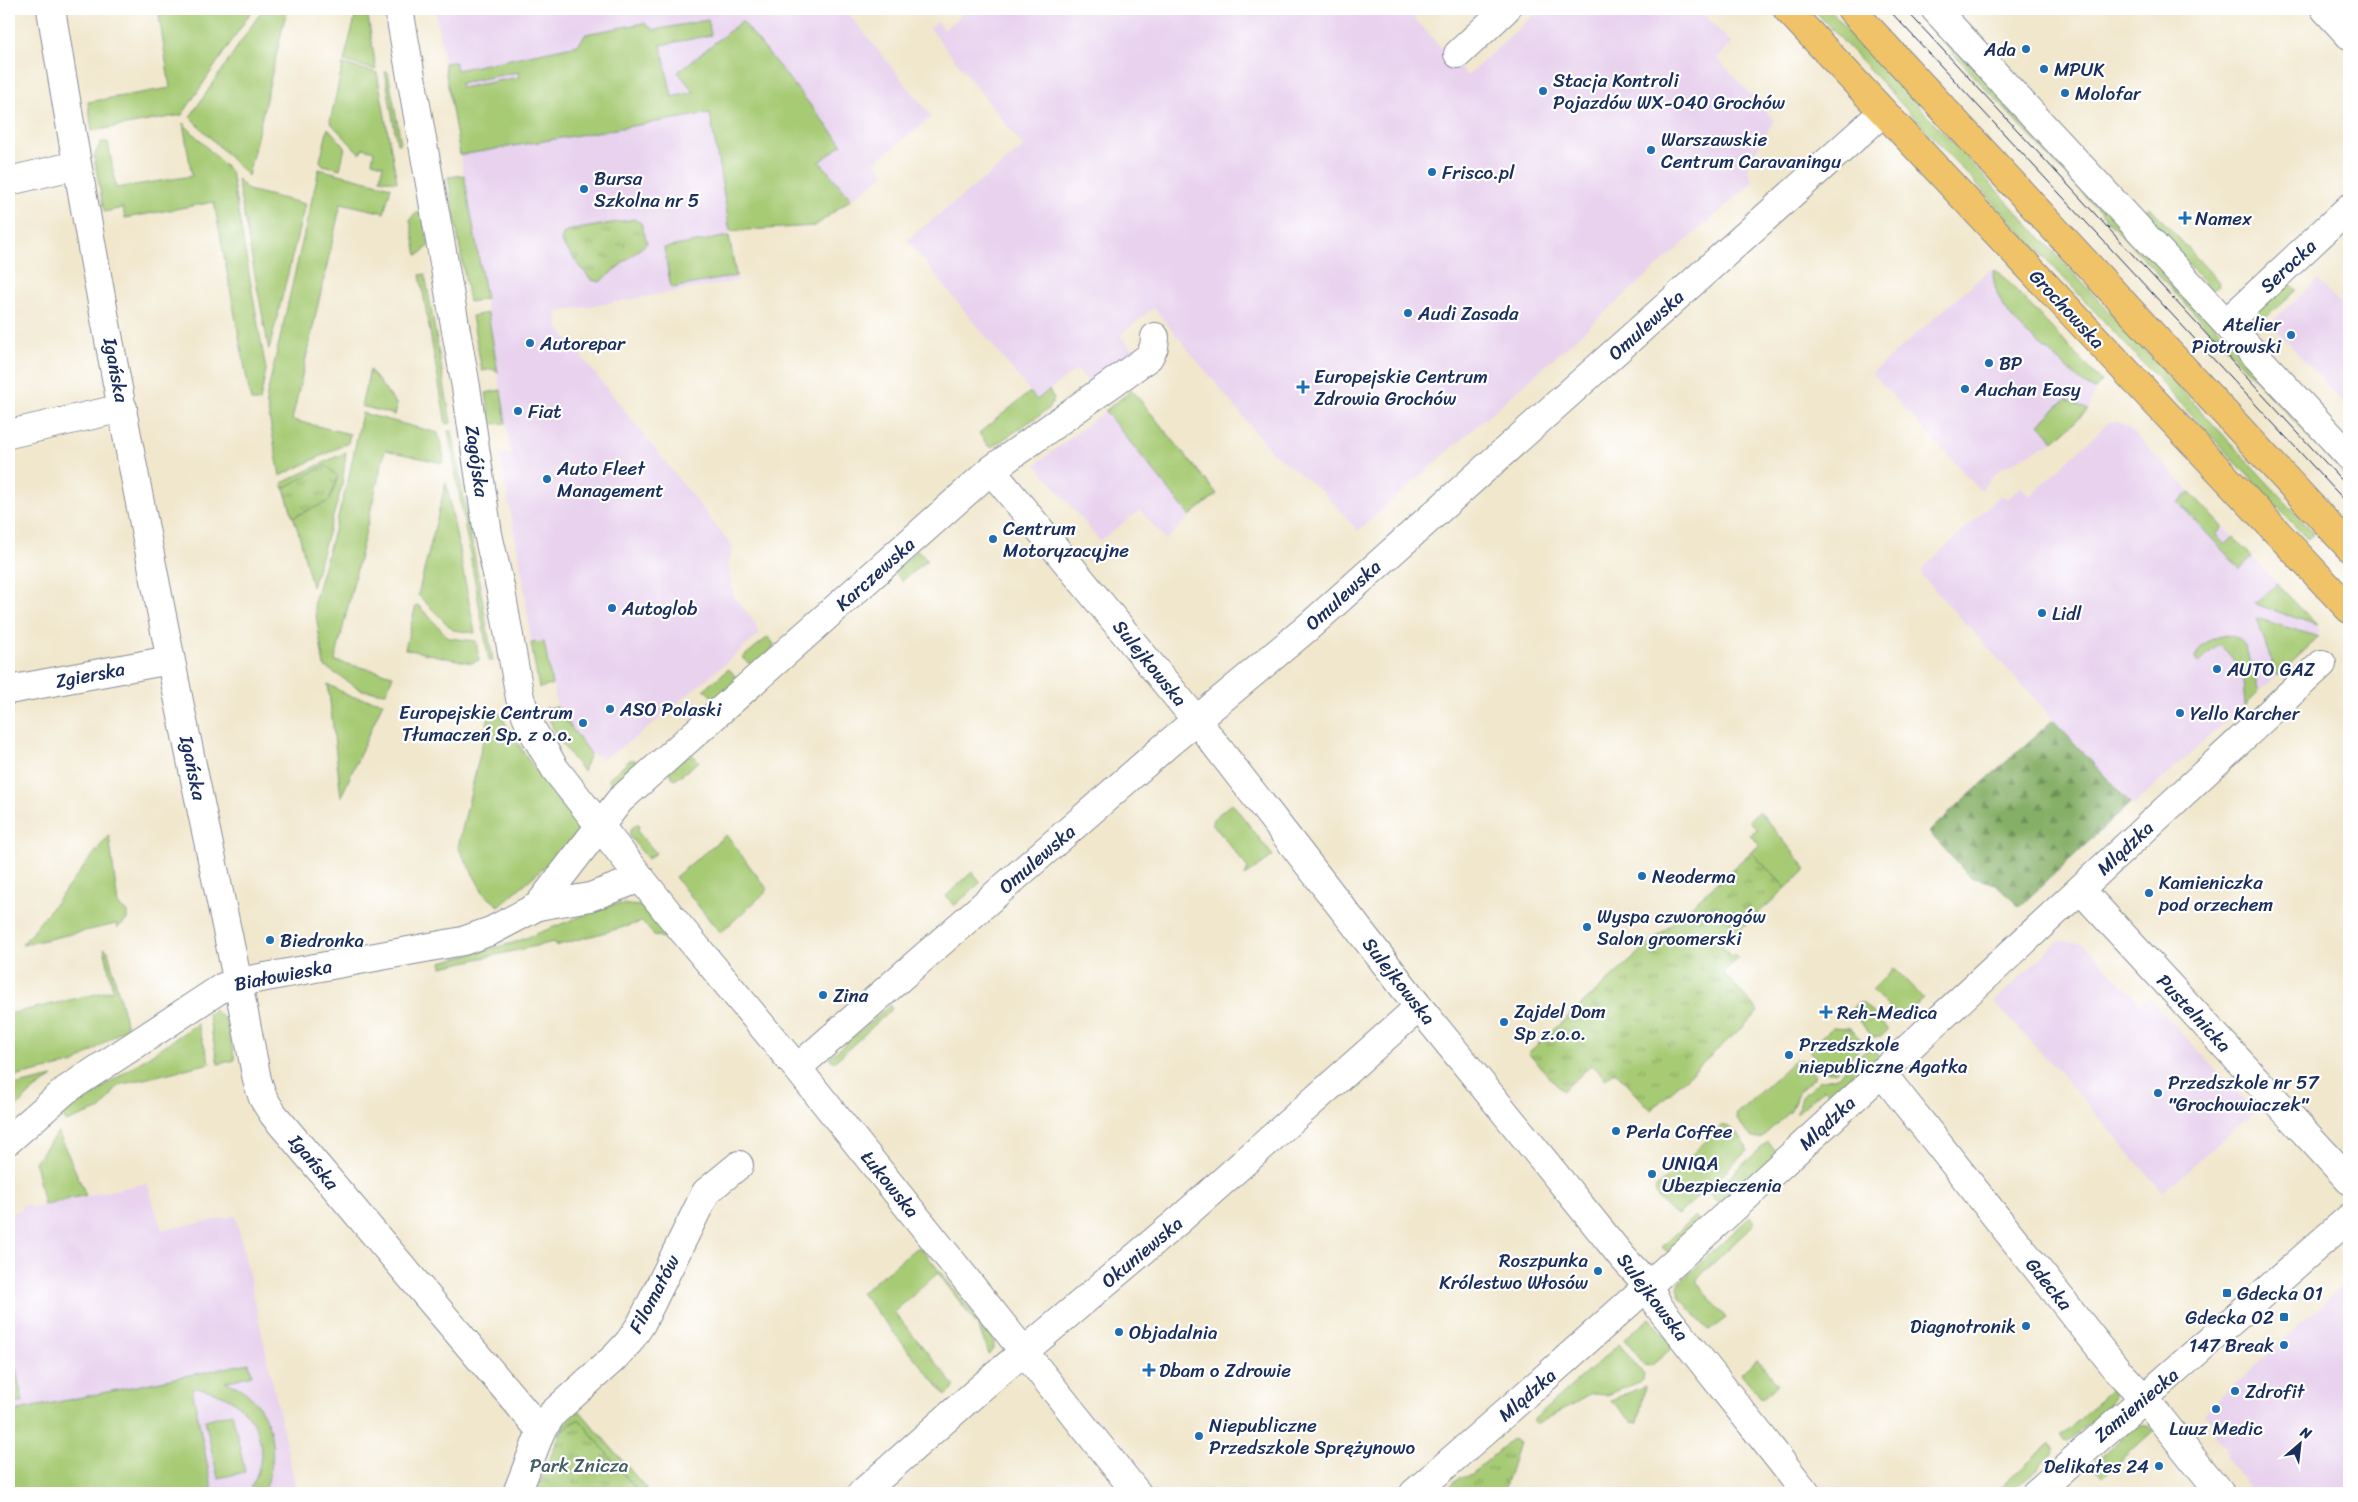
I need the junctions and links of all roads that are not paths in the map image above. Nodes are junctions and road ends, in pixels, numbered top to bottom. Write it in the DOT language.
graph roads {
  1 [pos="51,9"];
  2 [pos="399,9"];
  3 [pos="1506,9"];
  4 [pos="1786,9"];
  5 [pos="1851,9"];
  6 [pos="1935,9"];
  7 [pos="2325,9"];
  8 [pos="2349,35"];
  9 [pos="1458,54"];
  10 [pos="1882,113"];
  11 [pos="77,164"];
  12 [pos="9,181"];
  13 [pos="2349,208"];
  14 [pos="2226,323"];
  15 [pos="1155,336"];
  16 [pos="123,408"];
  17 [pos="9,434"];
  18 [pos="2349,456"];
  19 [pos="991,470"];
  20 [pos="2349,548"];
  21 [pos="2349,609"];
  22 [pos="170,660"];
  23 [pos="2322,664"];
  24 [pos="9,690"];
  25 [pos="1197,721"];
  26 [pos="600,824"];
  27 [pos="641,878"];
  28 [pos="2080,889"];
  29 [pos="538,906"];
  30 [pos="238,982"];
  31 [pos="1418,1007"];
  32 [pos="797,1068"];
  33 [pos="1881,1072"];
  34 [pos="9,1140"];
  35 [pos="739,1165"];
  36 [pos="2349,1180"];
  37 [pos="2349,1218"];
  38 [pos="1649,1286"];
  39 [pos="1024,1352"];
  40 [pos="2144,1398"];
  41 [pos="540,1432"];
  42 [pos="517,1493"];
  43 [pos="862,1493"];
  44 [pos="1137,1493"];
  45 [pos="1414,1493"];
  46 [pos="1806,1493"];
  47 [pos="2036,1493"];
  48 [pos="2220,1493"];
  1 -- 11 [label="street, Igańska"];
  2 -- 26 [label="street, Zagójska"];
  3 -- 9 [label="street"];
  4 -- 10 [label="main road, Grochowska"];
  5 -- 20 [label="main road"];
  6 -- 14 [label="street"];
  7 -- 8 [label="street"];
  10 -- 21 [label="main road, Grochowska"];
  10 -- 25 [label="street, Omulewska"];
  11 -- 12 [label="street"];
  11 -- 16 [label="street, Igańska"];
  13 -- 14 [label="street, Serocka"];
  14 -- 18 [label="street"];
  15 -- 19 [label="street, Karczewska"];
  16 -- 17 [label="street"];
  16 -- 22 [label="street, Igańska"];
  19 -- 25 [label="street, Sulejkowska"];
  19 -- 26 [label="street, Karczewska"];
  22 -- 24 [label="street, Zgierska"];
  22 -- 30 [label="street, Igańska"];
  23 -- 28 [label="street, Mlądzka"];
  25 -- 31 [label="street, Sulejkowska"];
  25 -- 32 [label="street, Omulewska"];
  26 -- 27 [label="street, Zagójska"];
  26 -- 29 [label="street, Białowieska"];
  27 -- 29 [label="street, Białowieska"];
  27 -- 32 [label="street, Łukowska"];
  28 -- 33 [label="street, Mlądzka"];
  28 -- 36 [label="street, Pustelnicka"];
  29 -- 30 [label="street, Białowieska"];
  30 -- 34 [label="street, Białowieska"];
  30 -- 41 [label="street, Igańska"];
  31 -- 38 [label="street, Sulejkowska"];
  31 -- 39 [label="street, Okuniewska"];
  32 -- 39 [label="street, Łukowska"];
  33 -- 38 [label="street, Mlądzka"];
  33 -- 40 [label="street, Gdecka"];
  35 -- 41 [label="street, Filomatów"];
  37 -- 40 [label="street, Zamieniecka"];
  38 -- 45 [label="street, Mlądzka"];
  38 -- 46 [label="street, Sulejkowska"];
  39 -- 43 [label="street, Okuniewska"];
  39 -- 44 [label="street, Łukowska"];
  40 -- 47 [label="street, Zamieniecka"];
  40 -- 48 [label="street, Gdecka"];
  41 -- 42 [label="street, Filomatów"];
}
